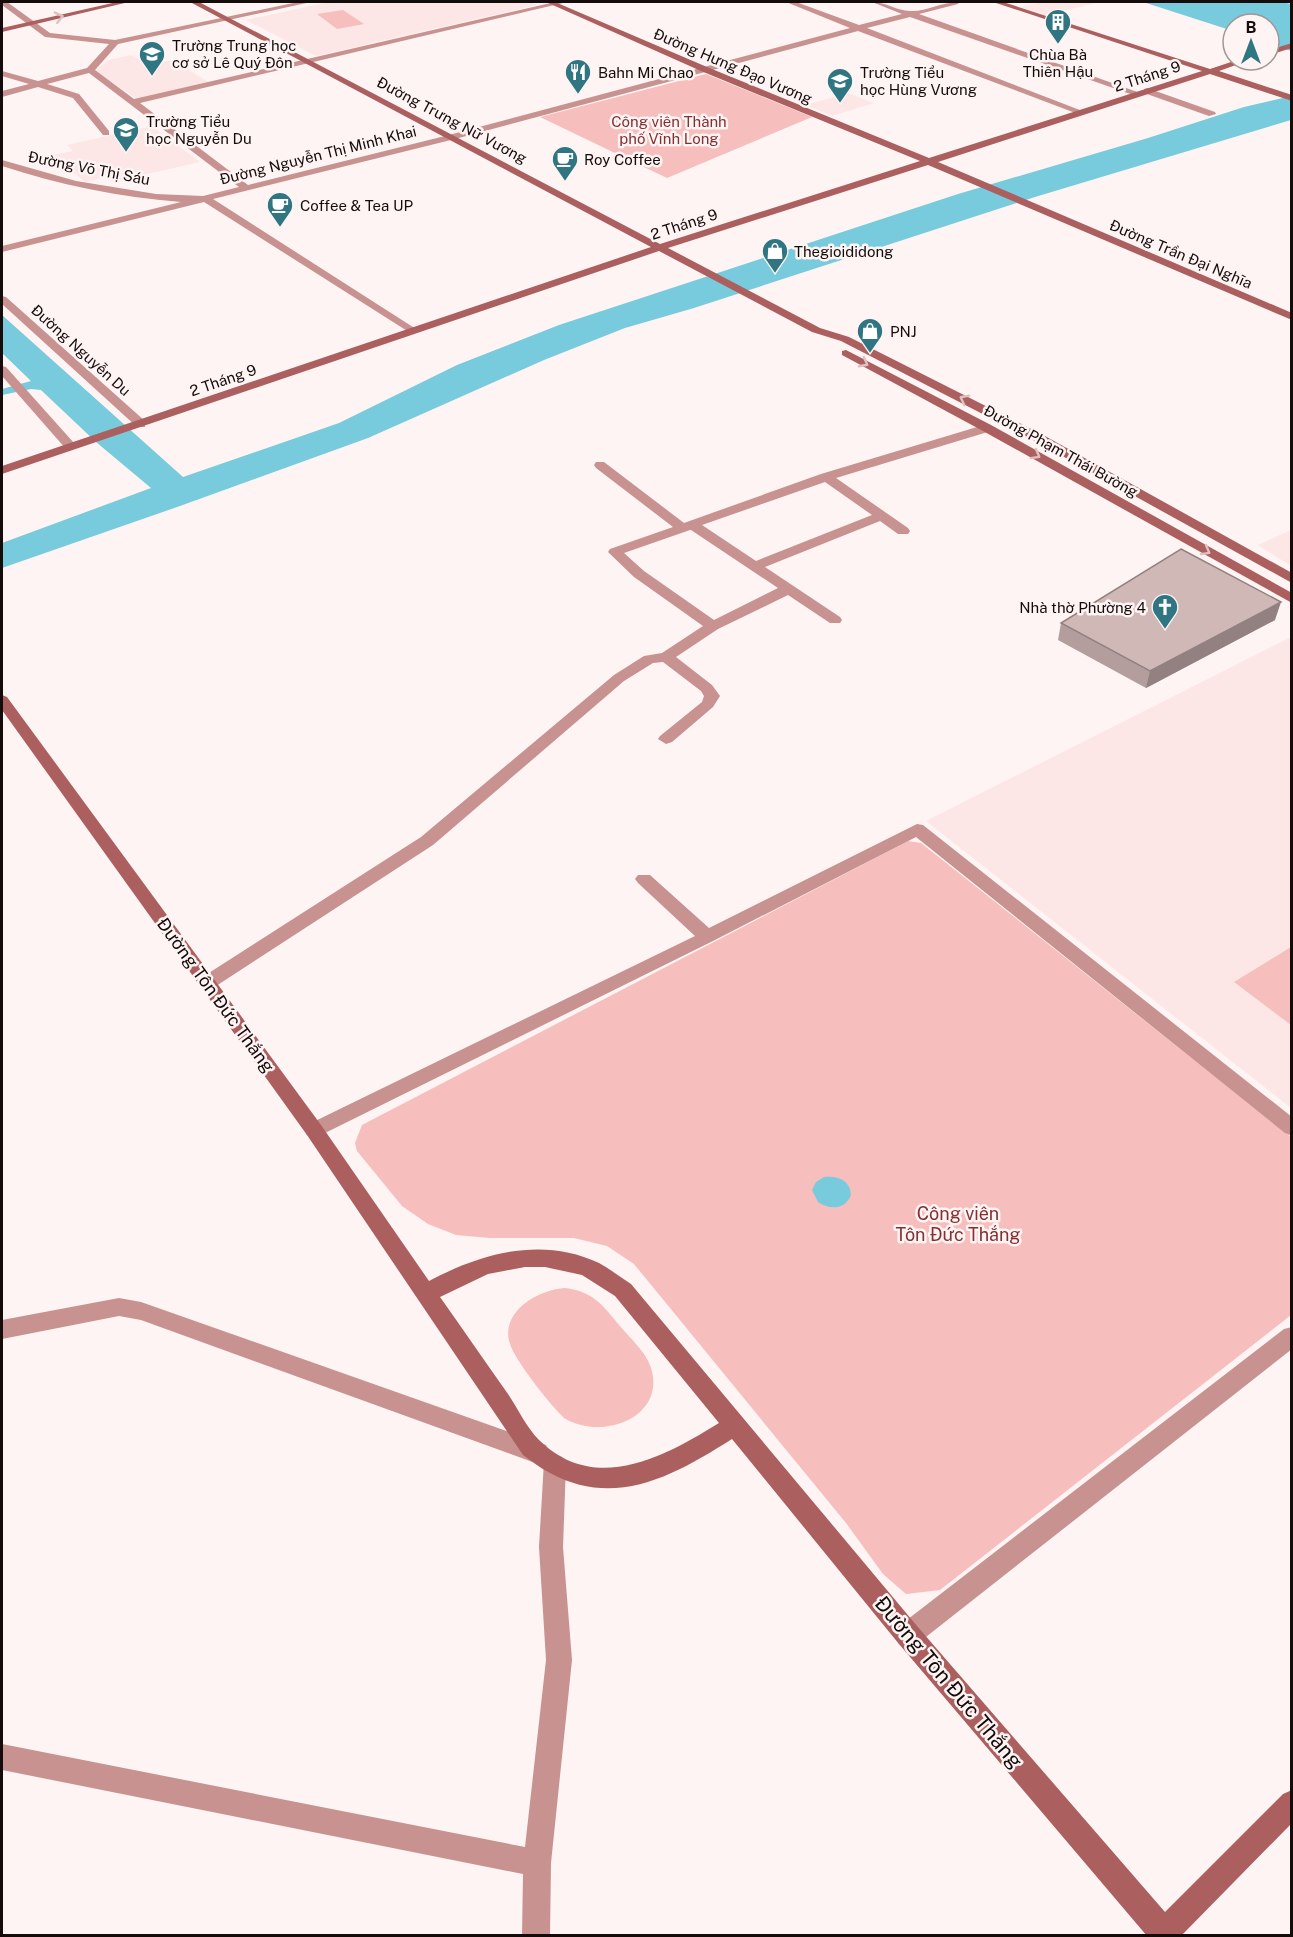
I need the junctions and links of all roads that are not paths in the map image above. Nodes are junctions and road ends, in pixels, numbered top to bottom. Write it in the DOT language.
graph roads {
  1 [pos="3,2"];
  2 [pos="125,2"];
  3 [pos="194,2"];
  4 [pos="308,2"];
  5 [pos="556,2"];
  6 [pos="790,2"];
  7 [pos="876,2"];
  8 [pos="955,2"];
  9 [pos="997,2"];
  10 [pos="910,14"];
  11 [pos="227,19"];
  12 [pos="32,23"];
  13 [pos="861,28"];
  14 [pos="2,30"];
  15 [pos="115,42"];
  16 [pos="308,61"];
  17 [pos="1221,68"];
  18 [pos="704,69"];
  19 [pos="90,70"];
  20 [pos="1211,71"];
  21 [pos="2,73"];
  22 [pos="43,85"];
  23 [pos="1143,93"];
  24 [pos="2,94"];
  25 [pos="1292,98"];
  26 [pos="134,102"];
  27 [pos="1081,112"];
  28 [pos="1212,114"];
  29 [pos="106,133"];
  30 [pos="452,137"];
  31 [pos="928,161"];
  32 [pos="2,163"];
  33 [pos="940,167"];
  34 [pos="246,188"];
  35 [pos="206,199"];
  36 [pos="661,247"];
  37 [pos="2,249"];
  38 [pos="2,299"];
  39 [pos="762,300"];
  40 [pos="1292,317"];
  41 [pos="816,330"];
  42 [pos="412,331"];
  43 [pos="2,369"];
  44 [pos="8,384"];
  45 [pos="1005,421"];
  46 [pos="137,425"];
  47 [pos="987,428"];
  48 [pos="70,446"];
  49 [pos="600,465"];
  50 [pos="2,470"];
  51 [pos="826,477"];
  52 [pos="881,516"];
  53 [pos="689,527"];
  54 [pos="903,531"];
  55 [pos="755,566"];
  56 [pos="1292,579"];
  57 [pos="788,589"];
  58 [pos="1292,600"];
  59 [pos="836,620"];
  60 [pos="713,626"];
  61 [pos="666,657"];
  62 [pos="2,700"];
  63 [pos="666,739"];
  64 [pos="644,879"];
  65 [pos="707,937"];
  66 [pos="207,983"];
  67 [pos="1292,1128"];
  68 [pos="314,1130"];
  69 [pos="427,1293"];
  70 [pos="2,1330"];
  71 [pos="1292,1336"];
  72 [pos="735,1425"];
  73 [pos="546,1459"];
  74 [pos="908,1635"];
  75 [pos="2,1757"];
  76 [pos="1292,1803"];
  77 [pos="537,1863"];
  78 [pos="1164,1934"];
  79 [pos="536,1935"];
  1 -- 12 [label="street"];
  12 -- 2 [label="main road, one-way"];
  3 -- 11 [label="main road, Đường Trưng Nữ Vương"];
  4 -- 11 [label="street"];
  5 -- 16 [label="street"];
  5 -- 18 [label="main road, Đường Hưng Đạo Vương"];
  6 -- 13 [label="street"];
  7 -- 10 [label="street"];
  8 -- 10 [label="street, Đường Nguyễn Thị Minh Khai"];
  9 -- 20 [label="main road"];
  10 -- 13 [label="street, Đường Nguyễn Thị Minh Khai"];
  10 -- 23 [label="street"];
  11 -- 15 [label="street"];
  11 -- 16 [label="main road, Đường Trưng Nữ Vương"];
  12 -- 14 [label="main road"];
  12 -- 15 [label="street"];
  13 -- 18 [label="street, Đường Nguyễn Thị Minh Khai"];
  13 -- 27 [label="street"];
  15 -- 19 [label="street"];
  16 -- 26 [label="street"];
  16 -- 30 [label="main road, Đường Trưng Nữ Vương"];
  17 -- 20 [label="main road, 2 Tháng 9"];
  18 -- 30 [label="street, Đường Nguyễn Thị Minh Khai"];
  18 -- 31 [label="main road, Đường Hưng Đạo Vương"];
  19 -- 22 [label="street"];
  19 -- 26 [label="street"];
  20 -- 23 [label="main road, 2 Tháng 9"];
  20 -- 25 [label="main road"];
  21 -- 22 [label="street"];
  22 -- 24 [label="street"];
  22 -- 29 [label="street"];
  23 -- 27 [label="main road, 2 Tháng 9"];
  23 -- 28 [label="street"];
  26 -- 34 [label="street"];
  27 -- 31 [label="main road, 2 Tháng 9"];
  30 -- 34 [label="street, Đường Nguyễn Thị Minh Khai"];
  30 -- 36 [label="main road, Đường Trưng Nữ Vương"];
  31 -- 33 [label="main road, Đường Hưng Đạo Vương"];
  31 -- 36 [label="main road, 2 Tháng 9"];
  32 -- 35 [label="street, Đường Võ Thị Sáu"];
  33 -- 40 [label="main road, Đường Trần Đại Nghĩa"];
  34 -- 35 [label="street, Đường Nguyễn Thị Minh Khai"];
  35 -- 37 [label="street, Đường Nguyễn Thị Minh Khai"];
  35 -- 42 [label="street"];
  36 -- 39 [label="main road, Đường Trưng Nữ Vương"];
  36 -- 42 [label="main road, 2 Tháng 9"];
  38 -- 46 [label="street, Đường Nguyễn Du"];
  39 -- 41 [label="main road, Đường Phạm Thái Bường"];
  45 -- 41 [label="main road, Đường Phạm Thái Bường, one-way"];
  41 -- 47 [label="main road, Đường Phạm Thái Bường, one-way"];
  42 -- 46 [label="main road, 2 Tháng 9"];
  43 -- 44 [label="street"];
  44 -- 48 [label="street"];
  45 -- 47 [label="main road"];
  45 -- 56 [label="main road, Đường Phạm Thái Bường"];
  46 -- 48 [label="main road, 2 Tháng 9"];
  47 -- 51 [label="street"];
  47 -- 58 [label="main road, Đường Phạm Thái Bường, one-way"];
  48 -- 50 [label="main road, 2 Tháng 9"];
  49 -- 53 [label="street"];
  51 -- 52 [label="street"];
  51 -- 53 [label="street"];
  52 -- 54 [label="street"];
  52 -- 55 [label="street"];
  53 -- 55 [label="street"];
  53 -- 60 [label="street"];
  55 -- 57 [label="street"];
  57 -- 59 [label="street"];
  57 -- 60 [label="street"];
  60 -- 61 [label="street"];
  61 -- 63 [label="street"];
  61 -- 66 [label="street"];
  62 -- 66 [label="main road, Đường Tôn Đức Thắng"];
  64 -- 65 [label="street"];
  65 -- 67 [label="street"];
  65 -- 68 [label="street"];
  66 -- 68 [label="main road, Đường Tôn Đức Thắng"];
  68 -- 69 [label="main road, Đường Tôn Đức Thắng"];
  69 -- 72 [label="main road, Đường Tôn Đức Thắng"];
  69 -- 73 [label="main road, Đường Tôn Đức Thắng"];
  70 -- 73 [label="street"];
  71 -- 74 [label="street"];
  72 -- 73 [label="main road"];
  72 -- 74 [label="main road, Đường Tôn Đức Thắng"];
  73 -- 77 [label="street"];
  74 -- 78 [label="main road, Đường Tôn Đức Thắng"];
  75 -- 77 [label="street"];
  76 -- 78 [label="main road"];
  77 -- 79 [label="street"];
}
